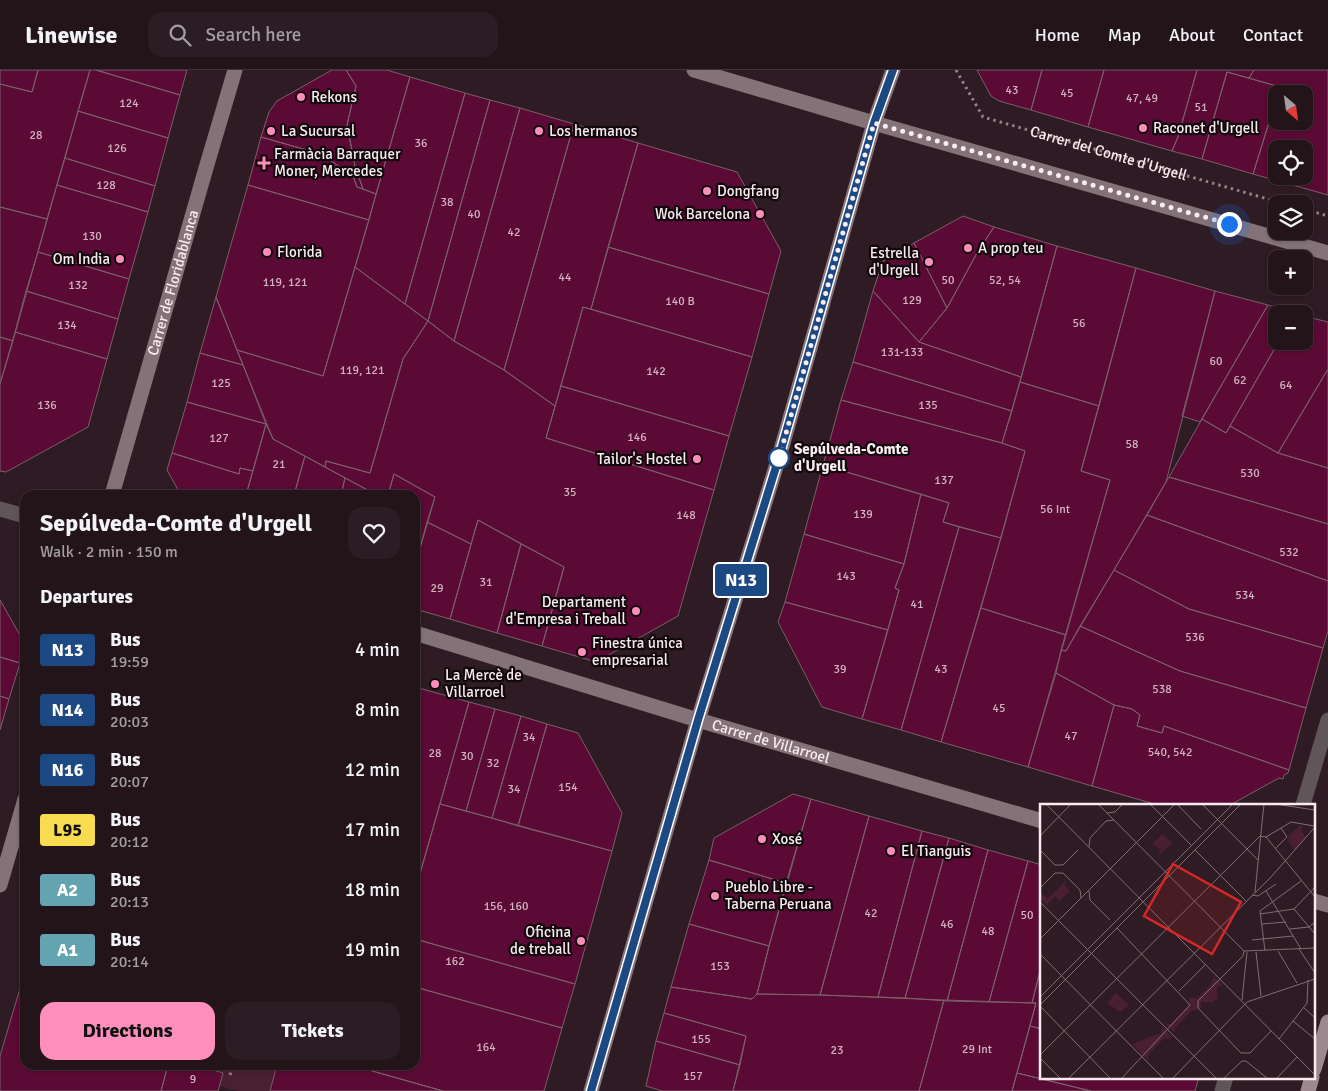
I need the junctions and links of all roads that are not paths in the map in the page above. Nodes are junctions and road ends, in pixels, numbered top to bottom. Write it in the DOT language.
graph roads {
  1 [pos="235,70"];
  2 [pos="694,70"];
  3 [pos="893,70"];
  4 [pos="874,123"];
  5 [pos="1328,252"];
  6 [pos="113,490"];
  7 [pos="0,509"];
  8 [pos="20,515"];
  9 [pos="420,635"];
  10 [pos="698,720"];
  11 [pos="1328,720"];
  12 [pos="1303,804"];
  13 [pos="20,816"];
  14 [pos="1040,820"];
  15 [pos="0,885"];
  16 [pos="1328,1022"];
  17 [pos="1316,1062"];
  18 [pos="1226,1078"];
  19 [pos="1312,1078"];
  20 [pos="591,1091"];
  21 [pos="1222,1091"];
  22 [pos="1308,1091"];
  1 -- 6 [label="street, Carrer de Floridablanca"];
  2 -- 4 [label="street"];
  3 -- 4 [label="street"];
  4 -- 5 [label="street"];
  4 -- 10 [label="street"];
  7 -- 8 [label="street"];
  9 -- 10 [label="street, Carrer de Villarroel"];
  10 -- 14 [label="street, Carrer de Villarroel"];
  10 -- 20 [label="street"];
  11 -- 12 [label="street"];
  13 -- 15 [label="street"];
  16 -- 17 [label="main road"];
  18 -- 21 [label="street"];
  19 -- 22 [label="main road"];
}
